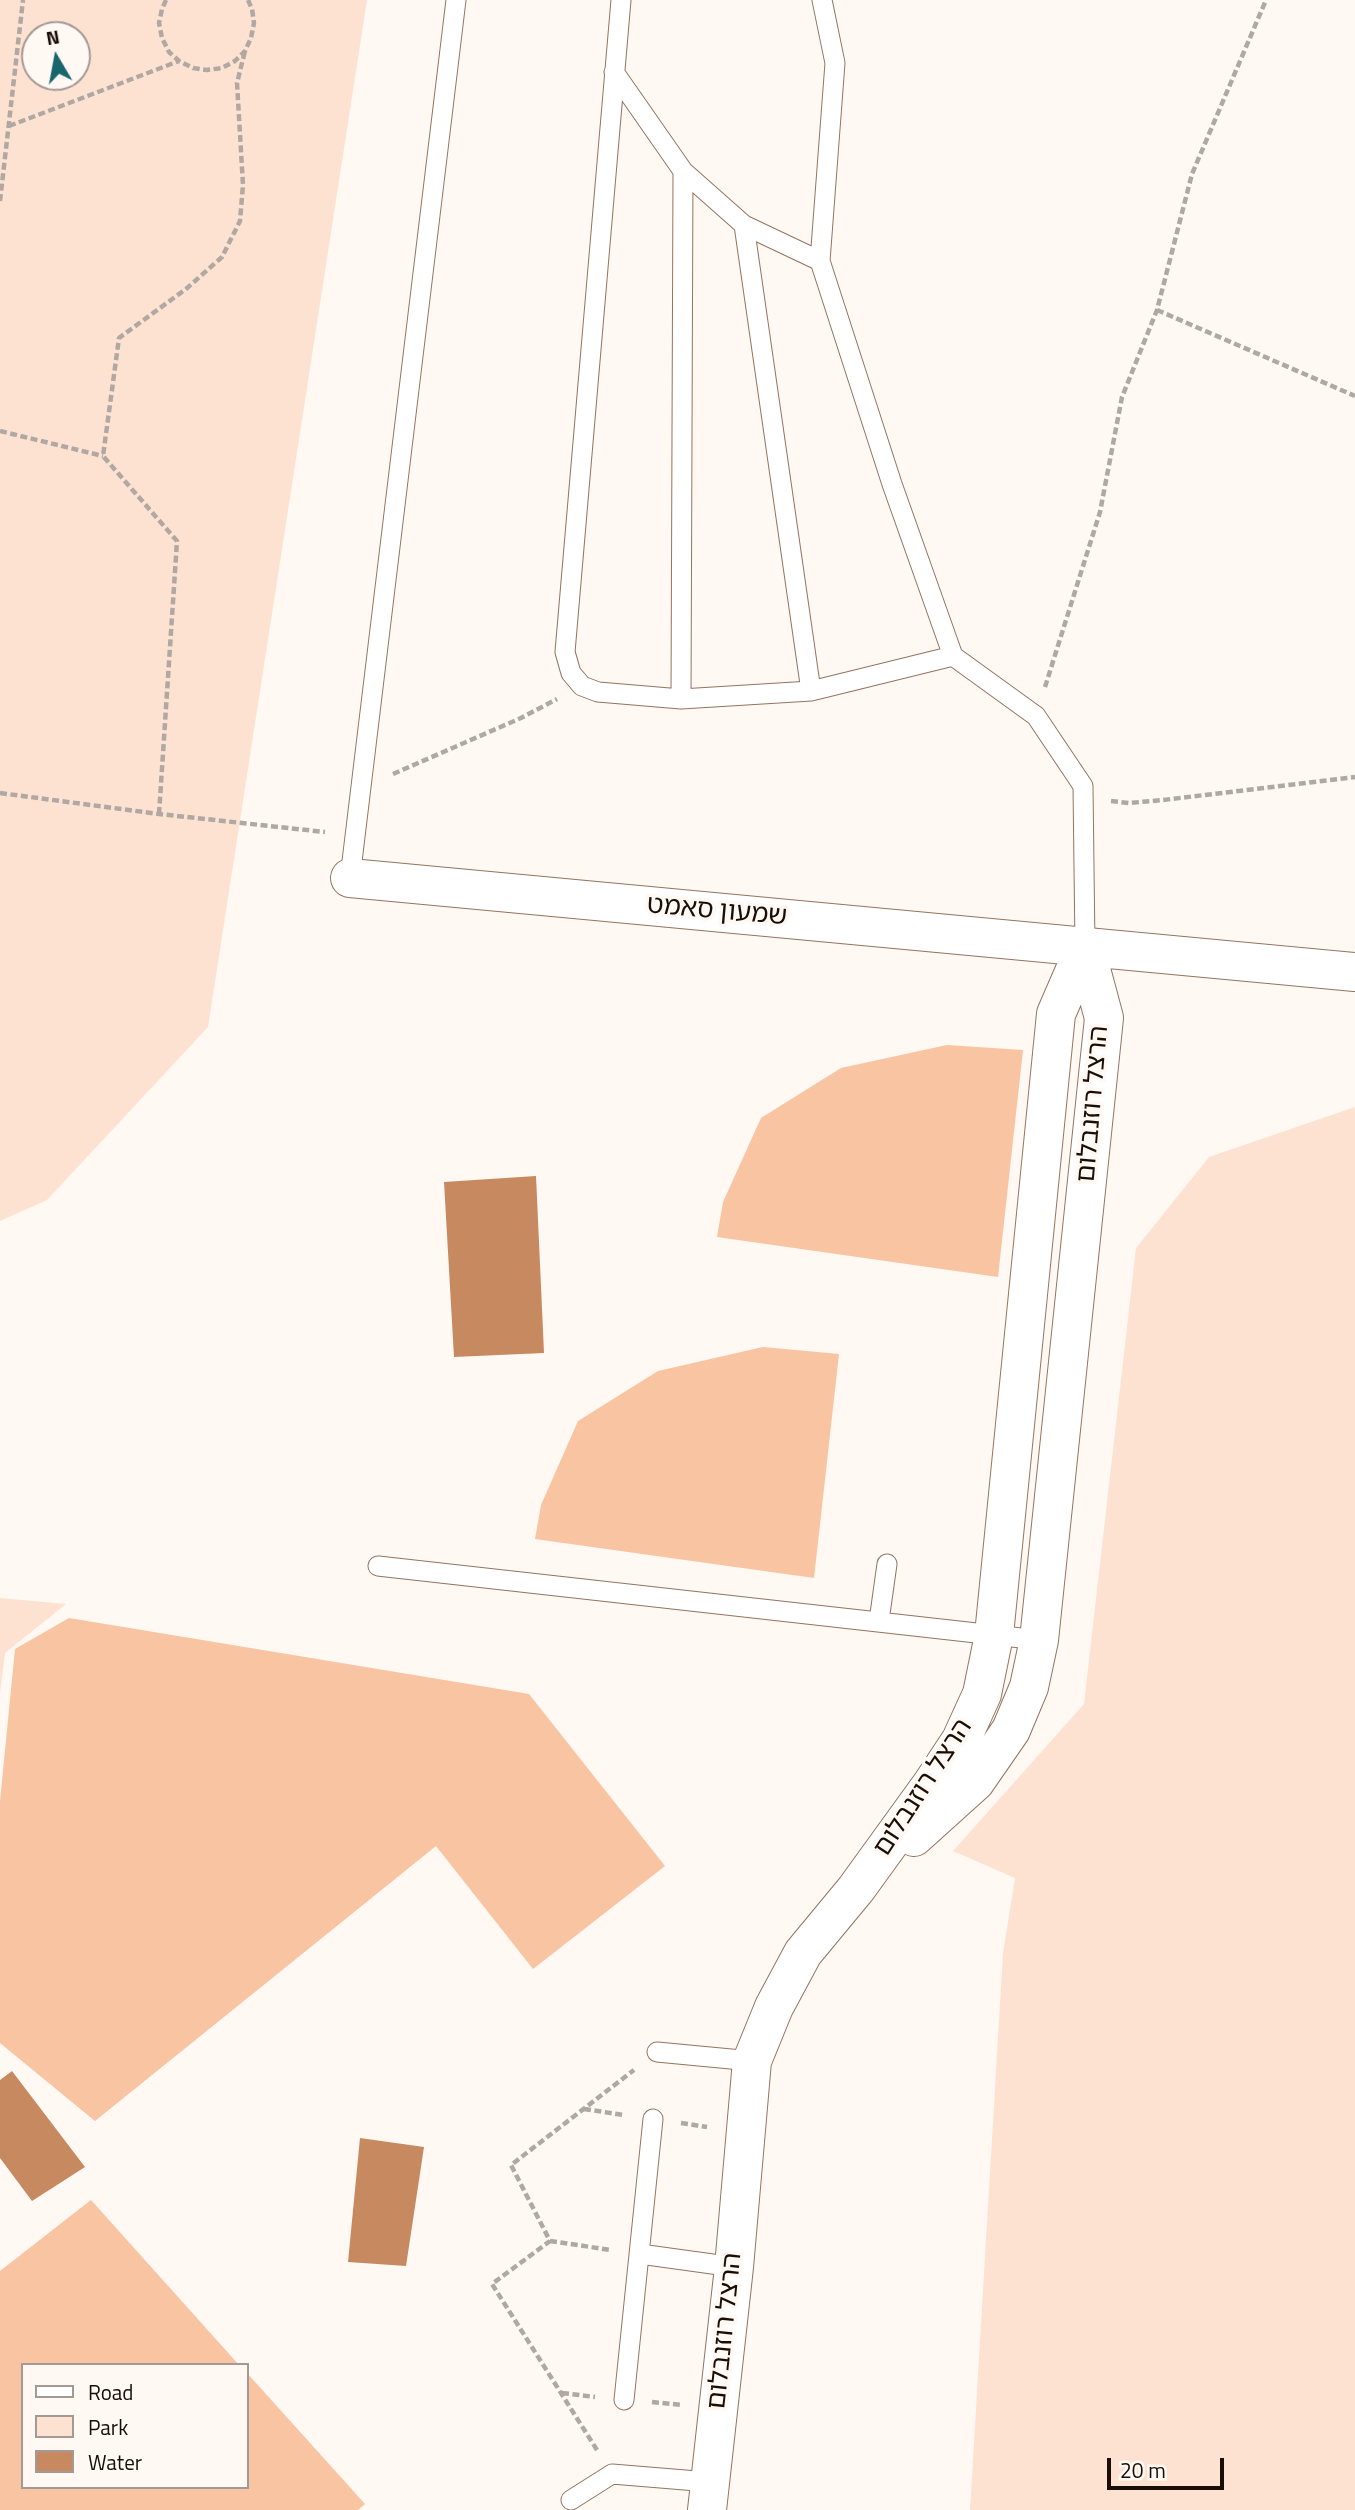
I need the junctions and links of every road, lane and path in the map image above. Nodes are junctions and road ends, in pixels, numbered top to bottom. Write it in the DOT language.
graph roads {
  1 [pos="23,0"];
  2 [pos="166,0"];
  3 [pos="248,0"];
  4 [pos="456,0"];
  5 [pos="621,0"];
  6 [pos="822,0"];
  7 [pos="1266,0"];
  8 [pos="245,51"];
  9 [pos="179,61"];
  10 [pos="614,72"];
  11 [pos="9,126"];
  12 [pos="683,171"];
  13 [pos="0,201"];
  14 [pos="744,225"];
  15 [pos="820,261"];
  16 [pos="1157,310"];
  17 [pos="1355,396"];
  18 [pos="0,432"];
  19 [pos="103,456"];
  20 [pos="953,656"];
  21 [pos="582,687"];
  22 [pos="811,691"];
  23 [pos="681,699"];
  24 [pos="1036,716"];
  25 [pos="1355,777"];
  26 [pos="1083,786"];
  27 [pos="360,788"];
  28 [pos="0,793"];
  29 [pos="159,814"];
  30 [pos="354,835"];
  31 [pos="349,878"];
  32 [pos="1085,947"];
  33 [pos="1355,972"];
  34 [pos="887,1564"];
  35 [pos="378,1566"];
  36 [pos="879,1621"];
  37 [pos="994,1635"];
  38 [pos="1039,1640"];
  39 [pos="856,1889"];
  40 [pos="657,2052"];
  41 [pos="752,2061"];
  42 [pos="653,2119"];
  43 [pos="550,2241"];
  44 [pos="639,2254"];
  45 [pos="734,2267"];
  46 [pos="624,2400"];
  47 [pos="612,2474"];
  48 [pos="708,2496"];
  49 [pos="571,2500"];
  1 -- 11 [label="path"];
  2 -- 9 [label="path"];
  3 -- 8 [label="path"];
  4 -- 27 [label="lane"];
  5 -- 10 [label="lane"];
  6 -- 15 [label="lane"];
  7 -- 16 [label="path"];
  8 -- 9 [label="path"];
  8 -- 19 [label="path"];
  9 -- 11 [label="path"];
  10 -- 12 [label="lane"];
  10 -- 21 [label="lane"];
  11 -- 13 [label="path"];
  12 -- 14 [label="lane"];
  12 -- 23 [label="lane"];
  14 -- 15 [label="lane"];
  14 -- 22 [label="lane"];
  15 -- 20 [label="lane"];
  16 -- 17 [label="path"];
  16 -- 24 [label="path"];
  18 -- 19 [label="path"];
  19 -- 29 [label="path"];
  20 -- 22 [label="lane"];
  20 -- 24 [label="lane"];
  21 -- 23 [label="lane"];
  21 -- 27 [label="path"];
  22 -- 23 [label="lane"];
  24 -- 26 [label="lane"];
  25 -- 26 [label="path"];
  26 -- 32 [label="lane"];
  27 -- 30 [label="lane"];
  28 -- 29 [label="path"];
  29 -- 30 [label="path"];
  30 -- 31 [label="lane"];
  31 -- 32 [label="street, שמעון סאמט"];
  32 -- 33 [label="street, שמעון סאמט"];
  32 -- 37 [label="street, הרצל רוזנבלום"];
  32 -- 38 [label="street, הרצל רוזנבלום"];
  34 -- 36 [label="lane"];
  35 -- 36 [label="lane"];
  36 -- 37 [label="lane"];
  37 -- 38 [label="lane"];
  37 -- 39 [label="street, הרצל רוזנבלום"];
  38 -- 39 [label="street, הרצל רוזנבלום"];
  39 -- 41 [label="street, הרצל רוזנבלום"];
  40 -- 41 [label="lane"];
  40 -- 43 [label="path"];
  41 -- 45 [label="street, הרצל רוזנבלום"];
  42 -- 44 [label="lane"];
  43 -- 44 [label="path"];
  43 -- 47 [label="path"];
  44 -- 45 [label="lane"];
  44 -- 46 [label="lane"];
  45 -- 48 [label="street, הרצל רוזנבלום"];
  47 -- 48 [label="lane"];
  47 -- 49 [label="lane"];
}
